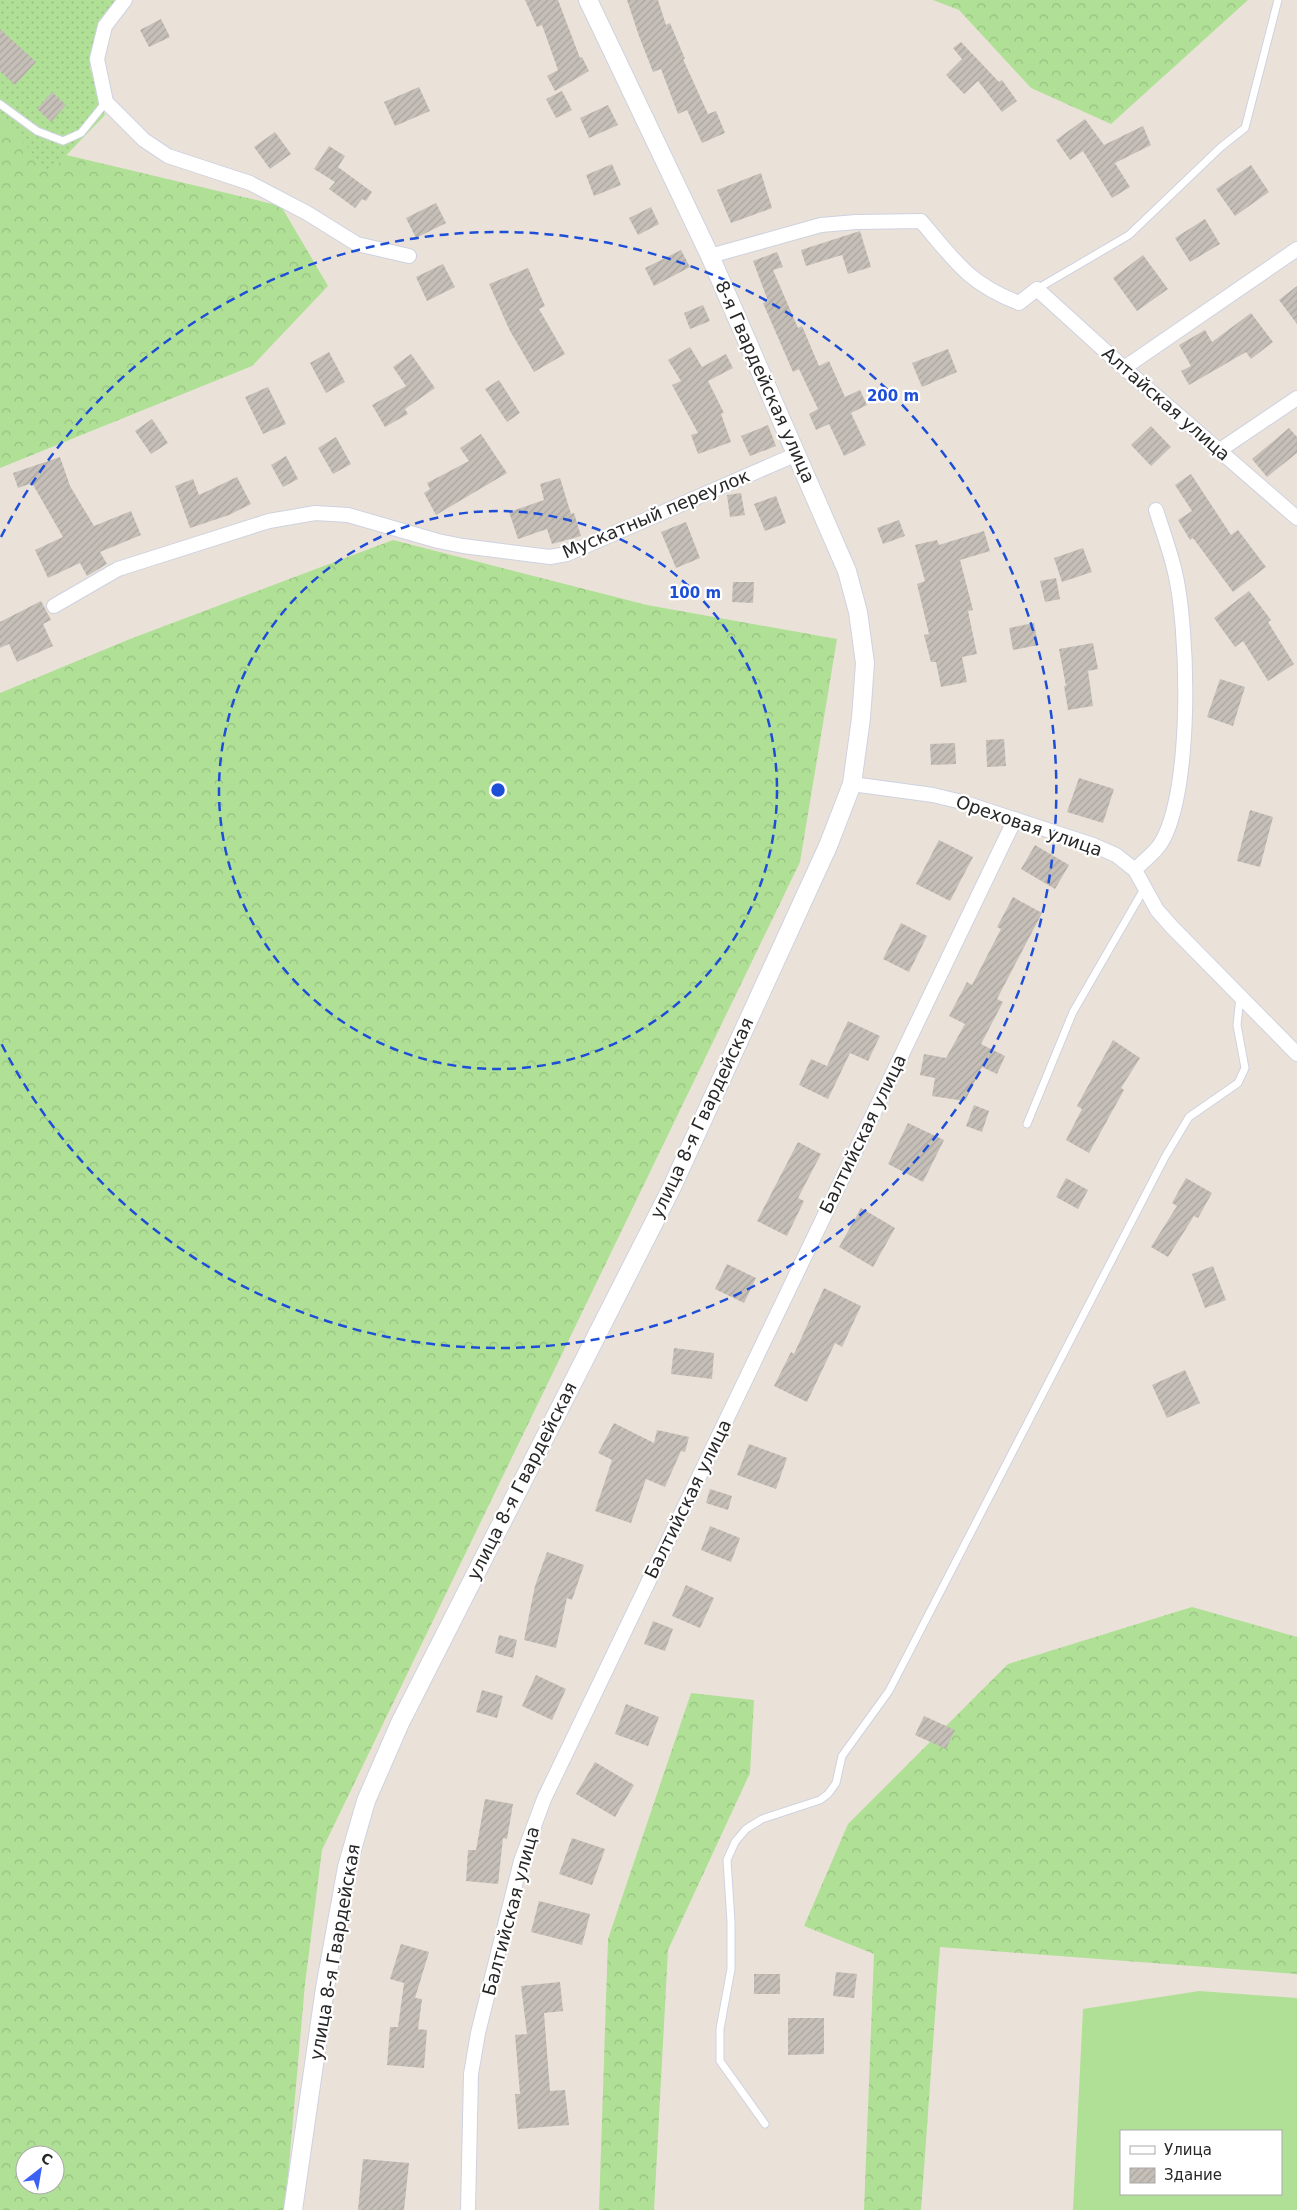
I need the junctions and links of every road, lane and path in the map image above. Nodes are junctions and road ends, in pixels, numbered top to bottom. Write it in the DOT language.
graph roads {
  1 [pos="125,0"];
  2 [pos="588,0"];
  3 [pos="1278,0"];
  4 [pos="106,102"];
  5 [pos="0,104"];
  6 [pos="1297,249"];
  7 [pos="409,256"];
  8 [pos="710,256"];
  9 [pos="1037,289"];
  10 [pos="1124,368"];
  11 [pos="1297,398"];
  12 [pos="1220,450"];
  13 [pos="797,454"];
  14 [pos="1156,510"];
  15 [pos="1297,518"];
  16 [pos="54,606"];
  17 [pos="852,784"];
  18 [pos="1015,819"];
  19 [pos="1134,870"];
  20 [pos="1144,889"];
  21 [pos="1240,997"];
  22 [pos="1297,1054"];
  23 [pos="1027,1124"];
  24 [pos="765,2124"];
  25 [pos="293,2210"];
  26 [pos="468,2210"];
  1 -- 4 [label="street"];
  2 -- 8 [label="street, 8-я Гвардейская улица"];
  3 -- 9 [label="lane"];
  4 -- 5 [label="lane"];
  4 -- 7 [label="street"];
  6 -- 10 [label="street"];
  8 -- 9 [label="street"];
  8 -- 13 [label="street, 8-я Гвардейская улица"];
  9 -- 10 [label="street, Алтайская улица"];
  10 -- 12 [label="street, Алтайская улица"];
  11 -- 12 [label="street"];
  12 -- 15 [label="street, Алтайская улица"];
  13 -- 16 [label="street, Мускатный переулок"];
  13 -- 17 [label="street, 8-я Гвардейская улица"];
  14 -- 19 [label="street"];
  17 -- 18 [label="street, Ореховая улица"];
  17 -- 25 [label="street, улица 8-я Гвардейская"];
  18 -- 19 [label="street, Ореховая улица"];
  18 -- 26 [label="street, Балтийская улица"];
  19 -- 20 [label="street, Ореховая улица"];
  20 -- 21 [label="street, Ореховая улица"];
  20 -- 23 [label="lane"];
  21 -- 22 [label="street, Ореховая улица"];
  21 -- 24 [label="lane"];
}
